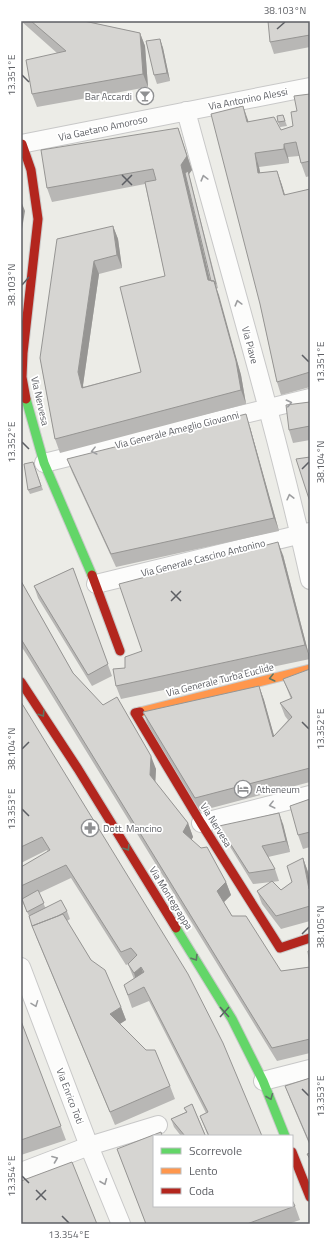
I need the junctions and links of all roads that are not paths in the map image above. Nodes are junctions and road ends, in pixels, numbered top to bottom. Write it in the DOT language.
graph roads {
  1 [pos="310,87"];
  2 [pos="186,111"];
  3 [pos="21,144"];
  4 [pos="310,398"];
  5 [pos="267,408"];
  6 [pos="44,463"];
  7 [pos="305,534"];
  8 [pos="310,580"];
  9 [pos="96,584"];
  10 [pos="120,651"];
  11 [pos="310,669"];
  12 [pos="21,682"];
  13 [pos="135,713"];
  14 [pos="310,795"];
  15 [pos="201,823"];
  16 [pos="310,938"];
  17 [pos="21,967"];
  18 [pos="310,1069"];
  19 [pos="263,1081"];
  20 [pos="158,1125"];
  21 [pos="285,1135"];
  22 [pos="89,1146"];
  23 [pos="293,1154"];
  24 [pos="21,1172"];
  25 [pos="310,1197"];
  26 [pos="121,1224"];
  1 -- 2 [label="street, Via Antonino Alessi"];
  2 -- 3 [label="street, Via Gaetano Amoroso"];
  5 -- 2 [label="street, Via Piave, one-way"];
  3 -- 6 [label="street, Via Nervesa"];
  5 -- 4 [label="street, Via Generale Ameglio Giovanni, one-way"];
  5 -- 6 [label="street, Via Generale Ameglio Giovanni, one-way"];
  7 -- 5 [label="street, Via Piave, one-way"];
  6 -- 9 [label="street, Via Nervesa"];
  7 -- 8 [label="street, Via Piave"];
  7 -- 9 [label="street, Via Generale Cascino Antonino"];
  9 -- 10 [label="street, Via Nervesa"];
  11 -- 13 [label="street, Via Generale Turba Euclide, one-way"];
  12 -- 19 [label="street, Via Montegrappa, one-way"];
  13 -- 15 [label="street, Via Nervesa"];
  14 -- 15 [label="street, one-way"];
  15 -- 16 [label="street, Via Nervesa"];
  17 -- 22 [label="street, Via Enrico Toti, one-way"];
  18 -- 19 [label="street"];
  19 -- 21 [label="street, Via Montegrappa, one-way"];
  20 -- 22 [label="street"];
  24 -- 22 [label="street, one-way"];
  22 -- 26 [label="street, Via Enrico Toti, one-way"];
  23 -- 25 [label="street"];
}
